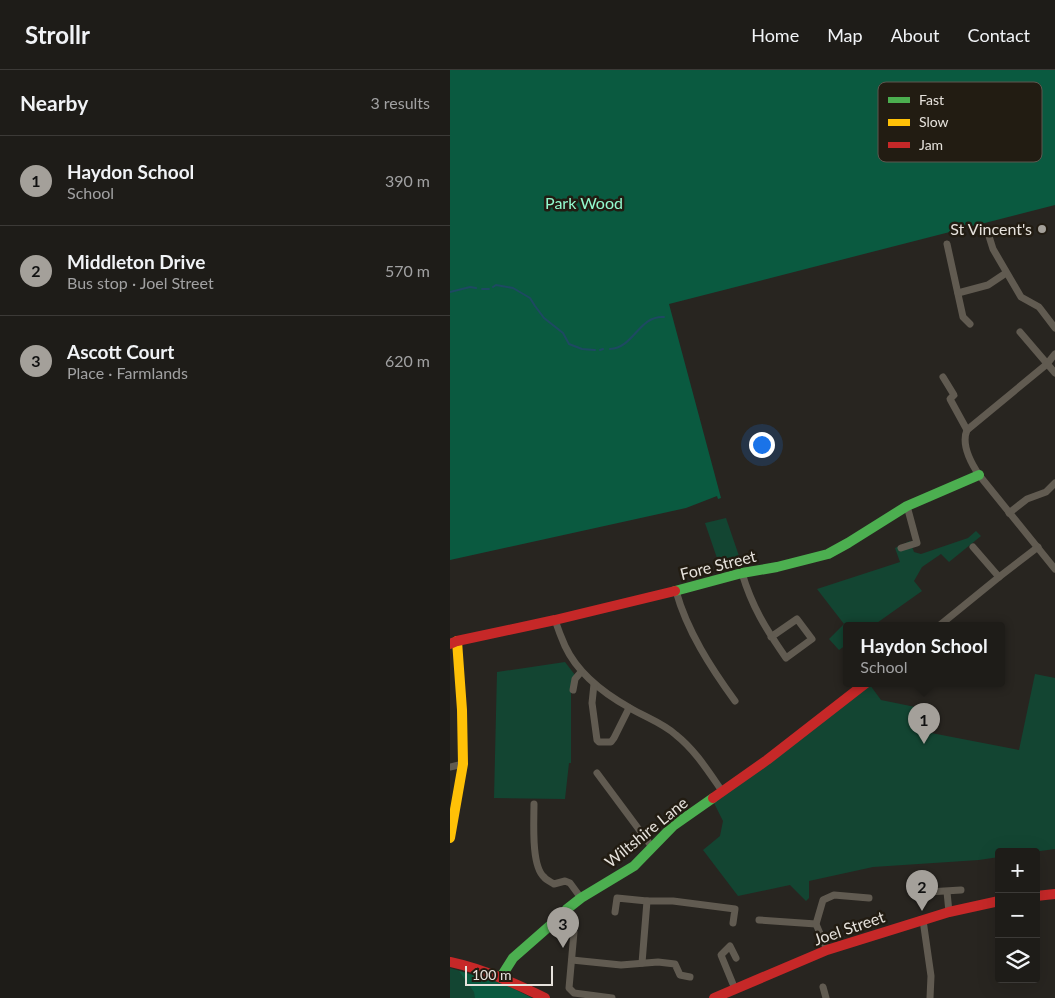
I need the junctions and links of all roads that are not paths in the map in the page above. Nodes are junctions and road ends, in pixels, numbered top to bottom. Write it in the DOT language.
graph roads {
  1 [pos="988,233"];
  2 [pos="947,244"];
  3 [pos="1006,273"];
  4 [pos="958,293"];
  5 [pos="970,324"];
  6 [pos="1055,328"];
  7 [pos="1020,332"];
  8 [pos="1055,354"];
  9 [pos="1047,364"];
  10 [pos="1055,373"];
  11 [pos="943,377"];
  12 [pos="967,430"];
  13 [pos="979,475"];
  14 [pos="1055,484"];
  15 [pos="907,506"];
  16 [pos="1009,512"];
  17 [pos="973,546"];
  18 [pos="1038,547"];
  19 [pos="902,548"];
  20 [pos="1055,569"];
  21 [pos="742,573"];
  22 [pos="999,577"];
  23 [pos="676,591"];
  24 [pos="555,620"];
  25 [pos="944,622"];
  26 [pos="771,637"];
  27 [pos="453,643"];
  28 [pos="581,672"];
  29 [pos="594,684"];
  30 [pos="861,687"];
  31 [pos="573,690"];
  32 [pos="735,701"];
  33 [pos="629,708"];
  34 [pos="463,764"];
  35 [pos="450,768"];
  36 [pos="597,773"];
  37 [pos="722,791"];
  38 [pos="534,804"];
  39 [pos="450,838"];
  40 [pos="652,847"];
  41 [pos="961,890"];
  42 [pos="928,892"];
  43 [pos="947,892"];
  44 [pos="1055,894"];
  45 [pos="1040,896"];
  46 [pos="580,898"];
  47 [pos="869,898"];
  48 [pos="647,901"];
  49 [pos="995,902"];
  50 [pos="615,912"];
  51 [pos="949,912"];
  52 [pos="562,915"];
  53 [pos="759,920"];
  54 [pos="923,920"];
  55 [pos="733,923"];
  56 [pos="816,924"];
  57 [pos="827,950"];
  58 [pos="736,958"];
  59 [pos="572,960"];
  60 [pos="450,962"];
  61 [pos="642,963"];
  62 [pos="690,976"];
  63 [pos="501,977"];
  64 [pos="823,987"];
  65 [pos="735,989"];
  66 [pos="545,998"];
  67 [pos="612,998"];
  68 [pos="714,998"];
  69 [pos="826,998"];
  70 [pos="930,998"];
  1 -- 3 [label="street"];
  2 -- 4 [label="street"];
  3 -- 4 [label="street"];
  3 -- 6 [label="street"];
  4 -- 5 [label="street"];
  7 -- 9 [label="street"];
  8 -- 9 [label="street"];
  9 -- 10 [label="street"];
  9 -- 12 [label="street"];
  11 -- 12 [label="street"];
  12 -- 13 [label="street"];
  13 -- 15 [label="street, Fore Street"];
  13 -- 16 [label="street"];
  14 -- 16 [label="street"];
  15 -- 19 [label="street"];
  15 -- 21 [label="street, Fore Street"];
  16 -- 18 [label="street"];
  17 -- 22 [label="street"];
  18 -- 20 [label="street"];
  18 -- 22 [label="street"];
  21 -- 23 [label="street, Fore Street"];
  21 -- 26 [label="street"];
  22 -- 25 [label="street"];
  23 -- 24 [label="street, Fore Street"];
  23 -- 32 [label="street"];
  24 -- 27 [label="street, Fore Street"];
  24 -- 28 [label="street"];
  26 -- 26 [label="street"];
  27 -- 34 [label="street"];
  28 -- 29 [label="street"];
  28 -- 31 [label="street"];
  29 -- 33 [label="street"];
  29 -- 33 [label="street"];
  30 -- 37 [label="street, Wiltshire Lane"];
  33 -- 37 [label="street"];
  34 -- 35 [label="street"];
  34 -- 39 [label="street"];
  36 -- 40 [label="street"];
  37 -- 40 [label="street, Wiltshire Lane"];
  38 -- 46 [label="street"];
  40 -- 46 [label="street, Wiltshire Lane"];
  41 -- 43 [label="street"];
  42 -- 43 [label="street"];
  43 -- 51 [label="street"];
  44 -- 45 [label="street"];
  46 -- 52 [label="street, Wiltshire Lane"];
  47 -- 56 [label="street"];
  48 -- 50 [label="street"];
  48 -- 55 [label="street"];
  48 -- 61 [label="street"];
  49 -- 51 [label="street, Joel Street"];
  51 -- 54 [label="street, Joel Street"];
  52 -- 59 [label="street"];
  52 -- 63 [label="street, Wiltshire Lane"];
  53 -- 56 [label="street"];
  54 -- 57 [label="street, Joel Street"];
  54 -- 70 [label="street"];
  56 -- 57 [label="street"];
  57 -- 65 [label="street, Joel Street"];
  58 -- 65 [label="street"];
  59 -- 61 [label="street"];
  59 -- 67 [label="street"];
  60 -- 63 [label="street"];
  61 -- 62 [label="street"];
  63 -- 66 [label="street"];
  64 -- 69 [label="street"];
  65 -- 68 [label="street, Joel Street"];
}
